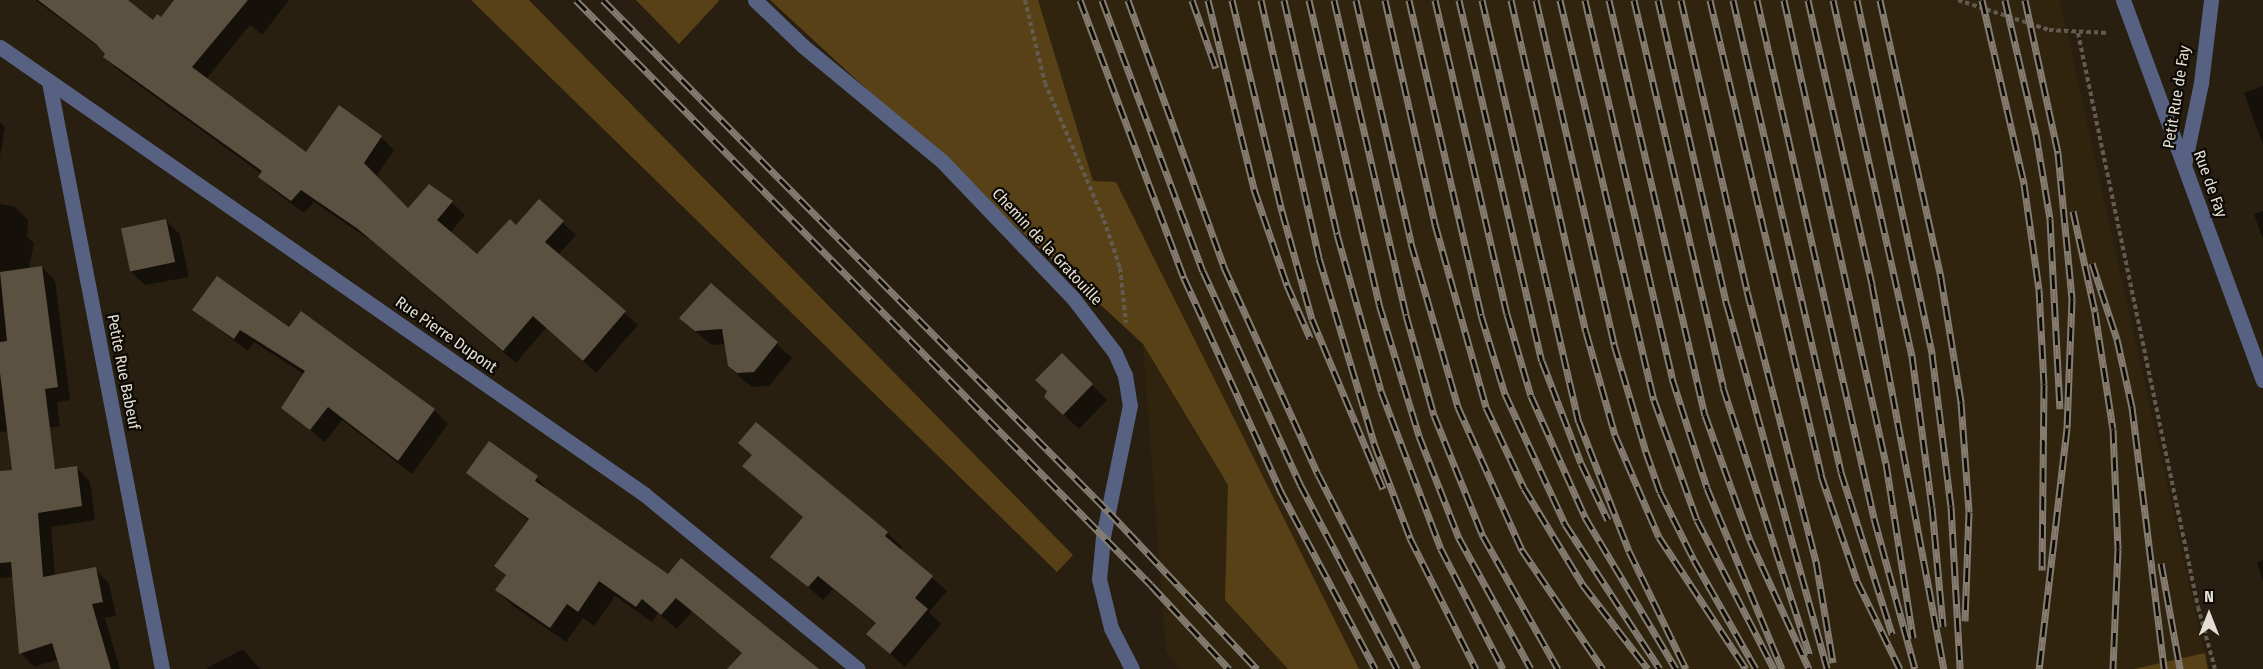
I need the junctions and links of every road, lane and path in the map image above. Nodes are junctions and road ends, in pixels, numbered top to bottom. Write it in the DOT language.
graph roads {
  1 [pos="755,0"];
  2 [pos="1025,0"];
  3 [pos="1958,0"];
  4 [pos="2123,0"];
  5 [pos="2211,0"];
  6 [pos="2078,33"];
  7 [pos="2135,33"];
  8 [pos="0,47"];
  9 [pos="49,82"];
  10 [pos="2184,165"];
  11 [pos="1126,331"];
  12 [pos="2263,380"];
  13 [pos="162,669"];
  14 [pos="858,669"];
  15 [pos="1132,669"];
  16 [pos="2215,669"];
  1 -- 15 [label="street, Chemin de la Gratouille"];
  2 -- 11 [label="path"];
  3 -- 6 [label="path"];
  4 -- 7 [label="street, Rue de Fay"];
  5 -- 10 [label="street, Petit Rue de Fay"];
  6 -- 7 [label="path"];
  6 -- 16 [label="path"];
  7 -- 10 [label="street, Rue de Fay"];
  8 -- 9 [label="street, Rue Pierre Dupont"];
  9 -- 13 [label="street, Petite Rue Babeuf"];
  9 -- 14 [label="street, Rue Pierre Dupont"];
  10 -- 12 [label="street, Rue de Fay"];
}
